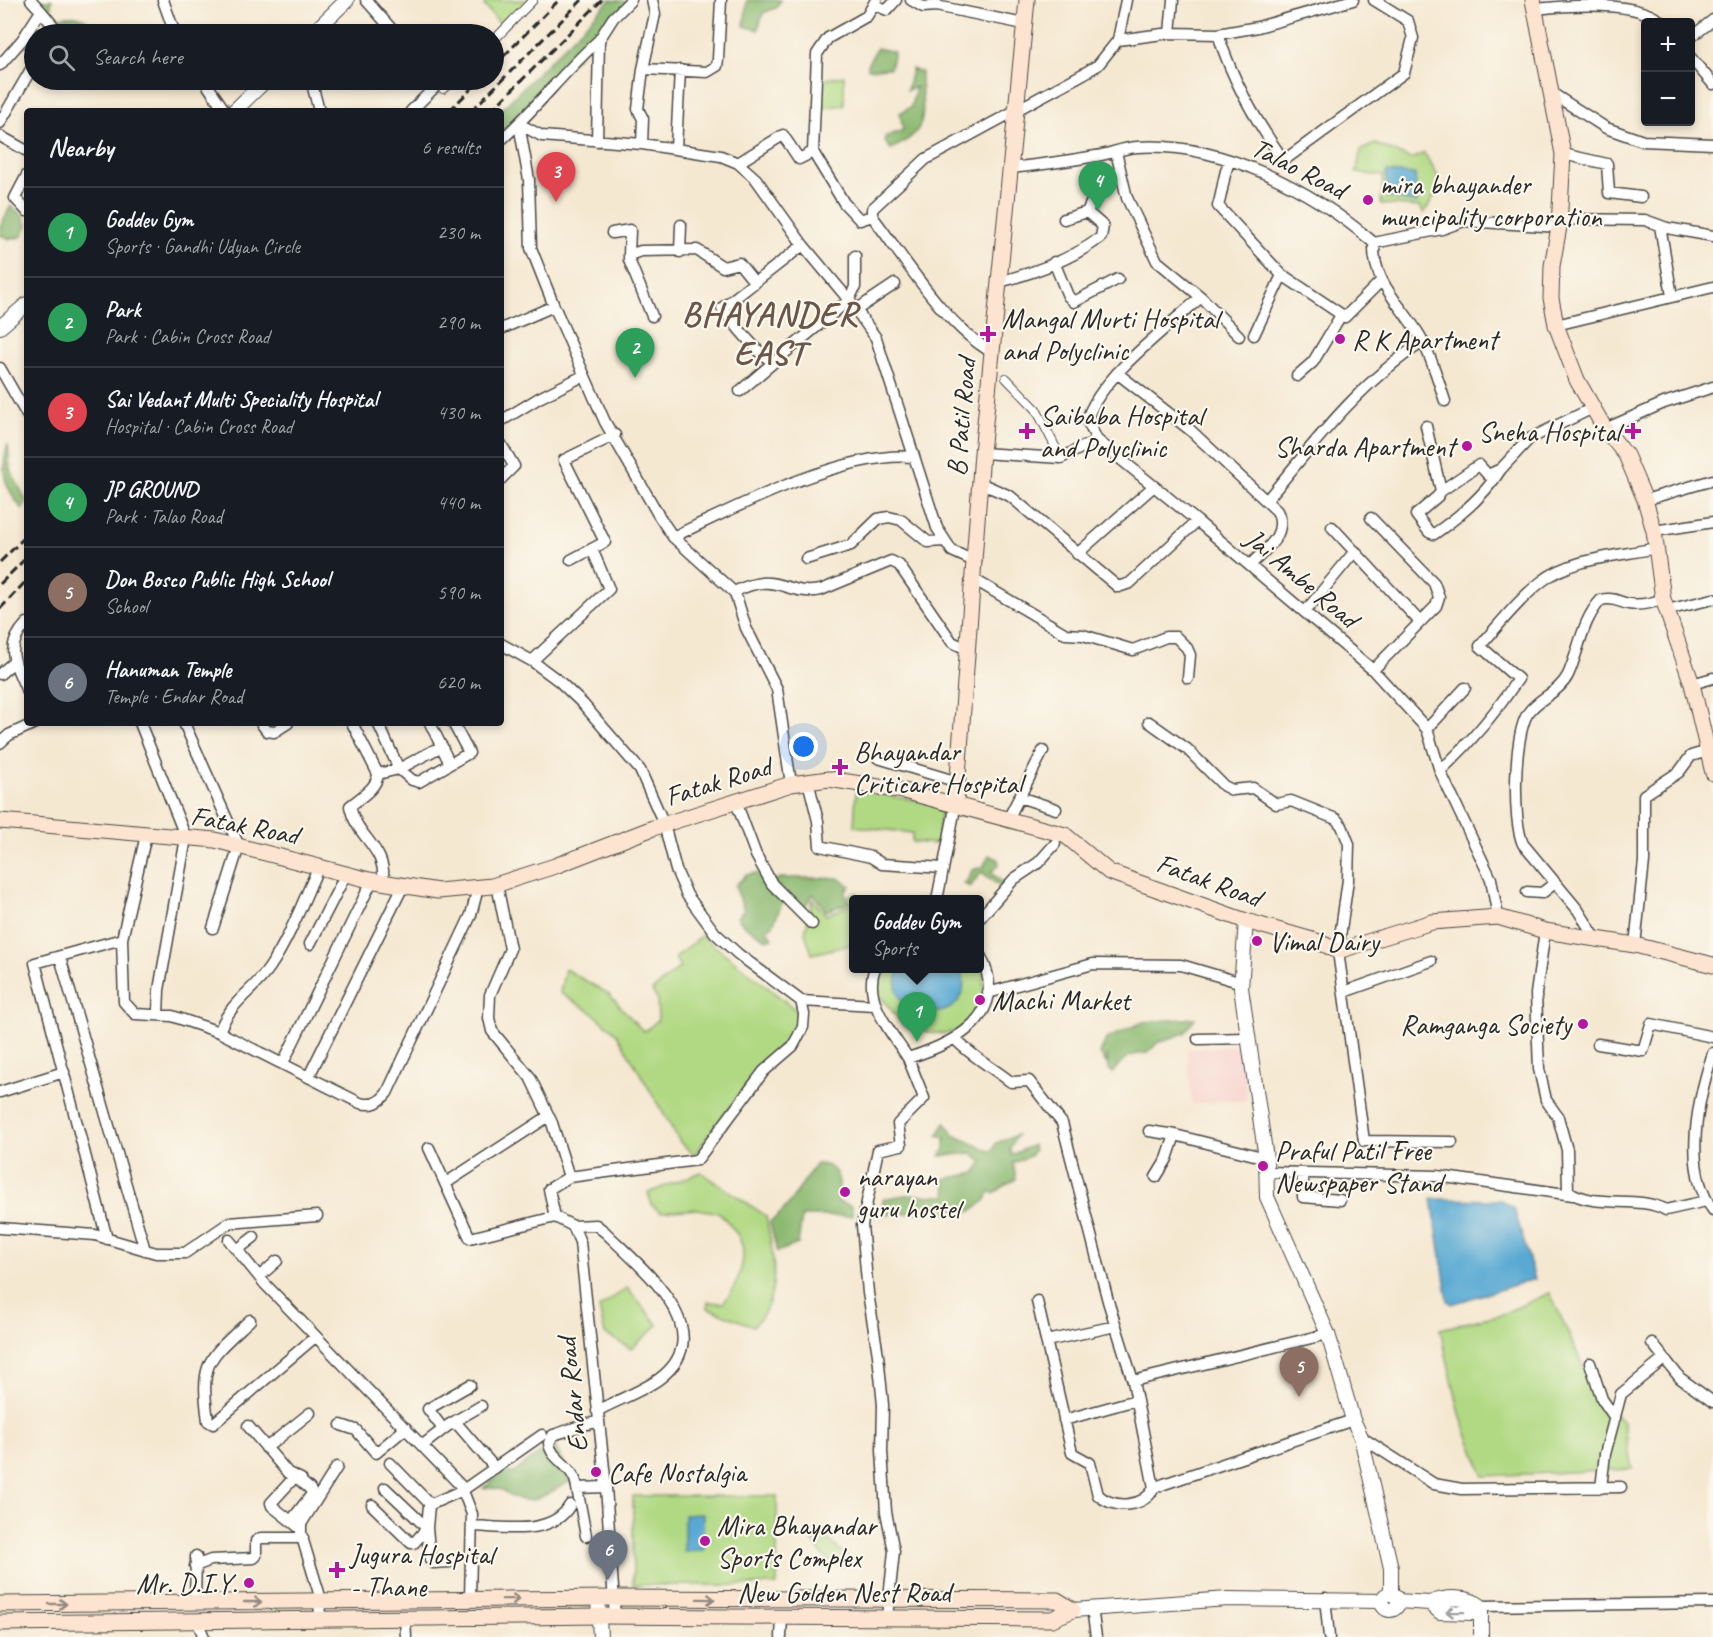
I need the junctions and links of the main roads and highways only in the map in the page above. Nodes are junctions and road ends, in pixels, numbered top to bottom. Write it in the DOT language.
graph roads {
  1 [pos="1027,0"];
  2 [pos="1534,4"];
  3 [pos="1713,773"];
  4 [pos="956,803"];
  5 [pos="0,821"];
  6 [pos="1713,965"];
  7 [pos="0,1604"];
  8 [pos="0,1623"];
  1 -- 4 [label="main road, B Patil Road"];
  2 -- 3 [label="main road"];
  4 -- 5 [label="main road, Fatak Road"];
  4 -- 6 [label="main road, Fatak Road"];
  7 -- 8 [label="main road, New Golden Nest Road, one-way"];
}
